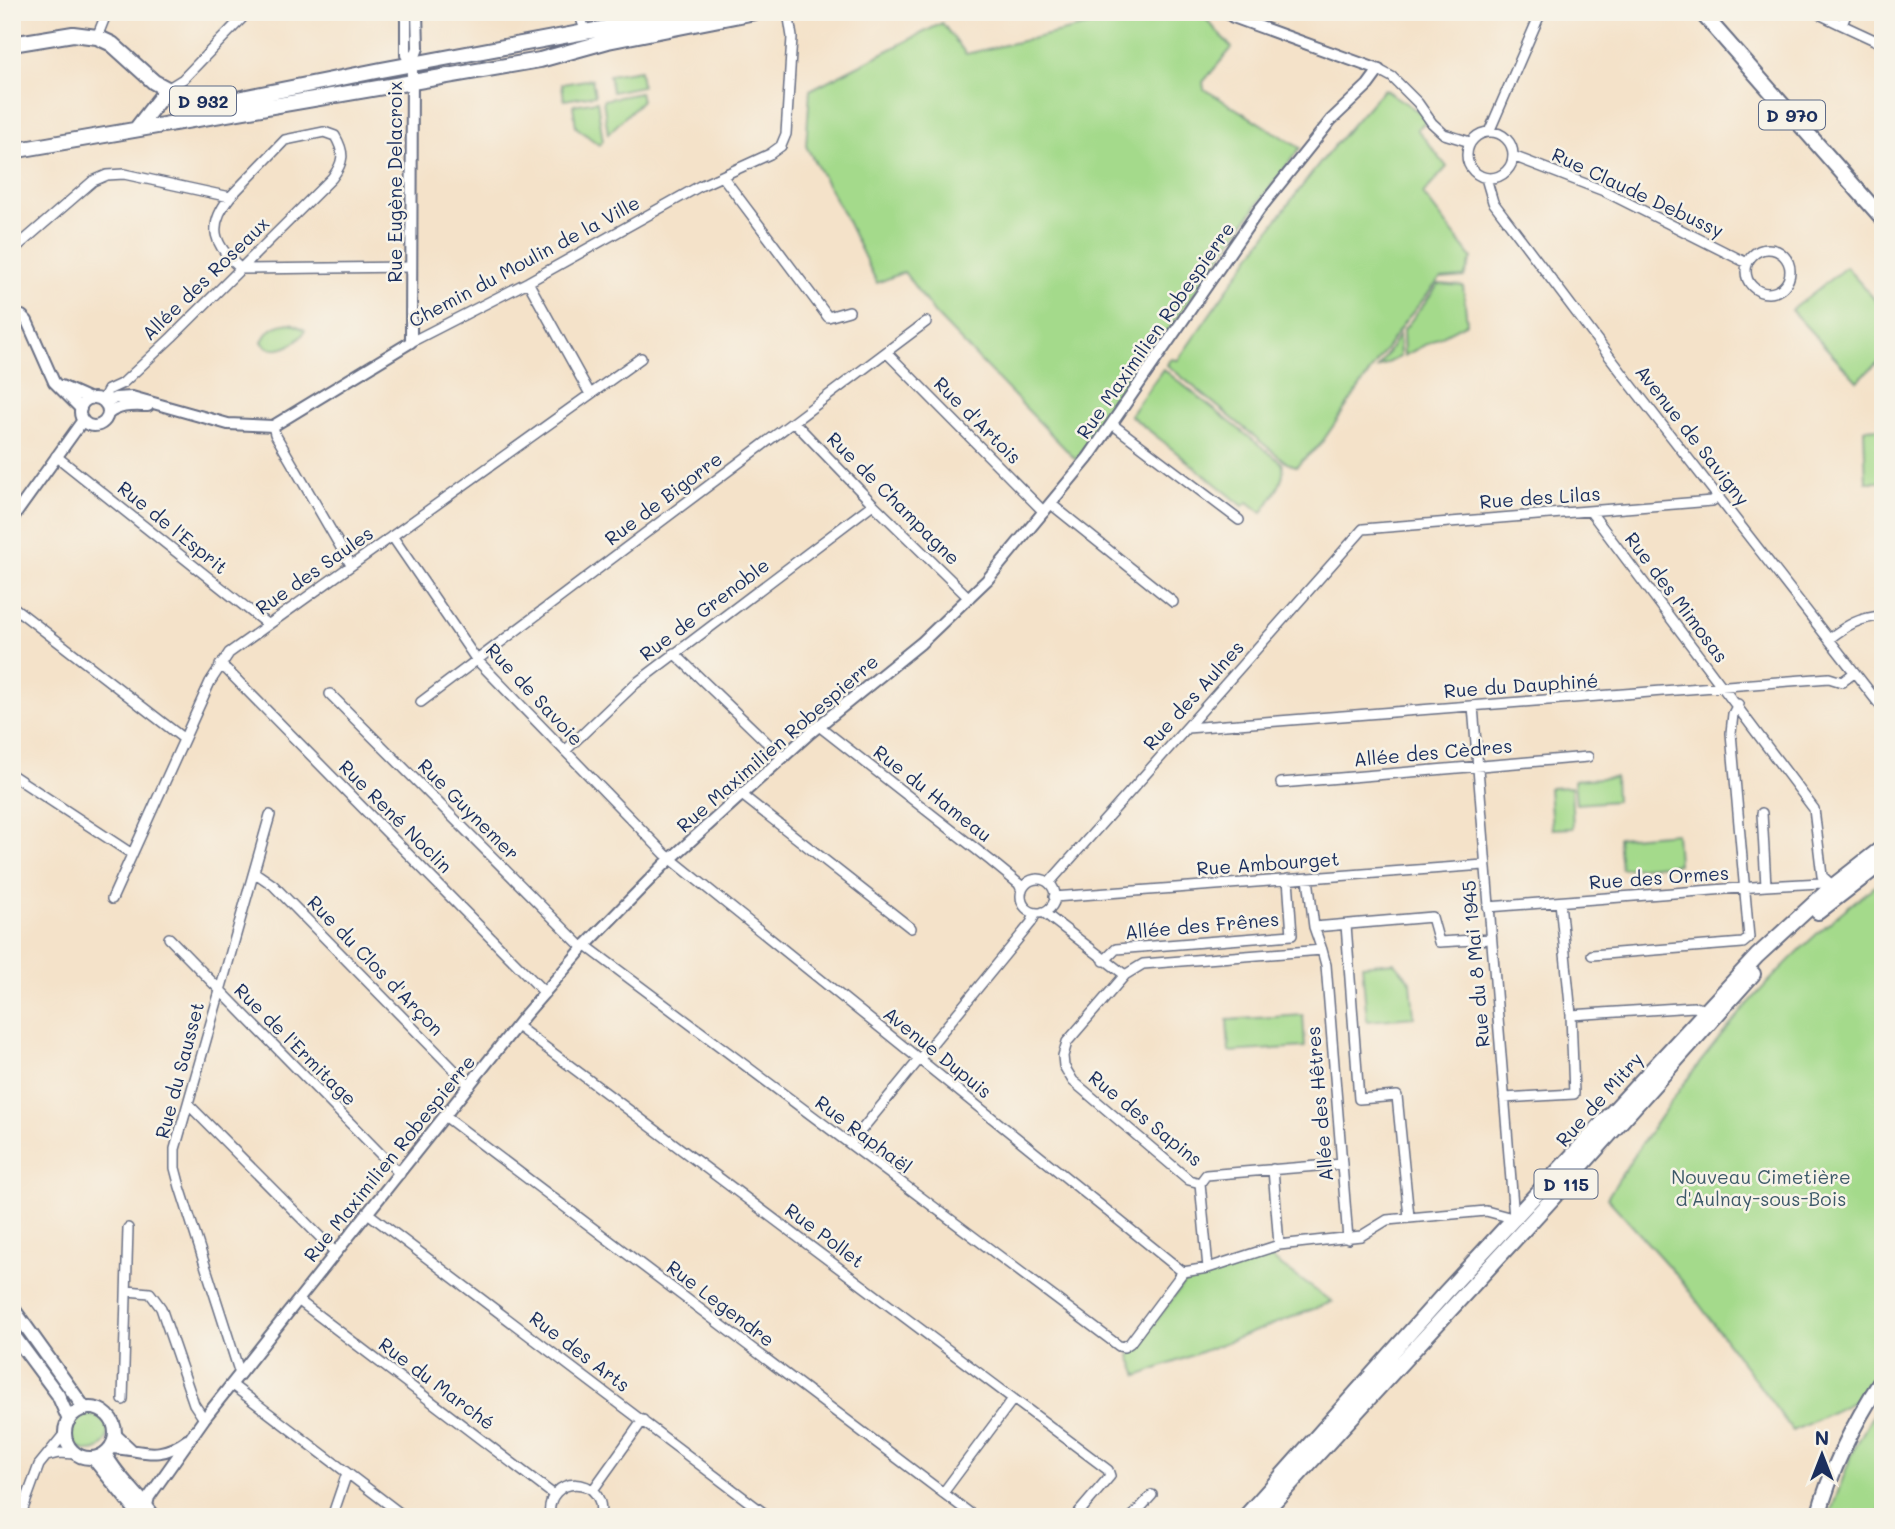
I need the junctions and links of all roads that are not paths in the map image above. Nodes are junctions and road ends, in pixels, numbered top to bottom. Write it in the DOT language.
graph roads {
  1 [pos="107,12"];
  2 [pos="248,12"];
  3 [pos="407,12"];
  4 [pos="417,12"];
  5 [pos="579,12"];
  6 [pos="692,12"];
  7 [pos="755,12"];
  8 [pos="788,12"];
  9 [pos="1226,12"];
  10 [pos="1541,12"];
  11 [pos="1701,12"];
  12 [pos="1815,12"];
  13 [pos="1847,12"];
  14 [pos="1842,24"];
  15 [pos="586,33"];
  16 [pos="97,37"];
  17 [pos="12,44"];
  18 [pos="1883,44"];
  19 [pos="412,64"];
  20 [pos="1379,70"];
  21 [pos="412,80"];
  22 [pos="167,89"];
  23 [pos="137,128"];
  24 [pos="1489,132"];
  25 [pos="1470,142"];
  26 [pos="12,151"];
  27 [pos="1513,156"];
  28 [pos="723,177"];
  29 [pos="1486,178"];
  30 [pos="230,197"];
  31 [pos="1883,219"];
  32 [pos="12,251"];
  33 [pos="1747,263"];
  34 [pos="411,267"];
  35 [pos="241,269"];
  36 [pos="528,282"];
  37 [pos="849,311"];
  38 [pos="12,316"];
  39 [pos="926,322"];
  40 [pos="411,342"];
  41 [pos="887,353"];
  42 [pos="641,358"];
  43 [pos="54,382"];
  44 [pos="590,394"];
  45 [pos="90,399"];
  46 [pos="105,406"];
  47 [pos="86,418"];
  48 [pos="794,422"];
  49 [pos="1112,424"];
  50 [pos="273,426"];
  51 [pos="56,456"];
  52 [pos="1719,496"];
  53 [pos="873,504"];
  54 [pos="1047,508"];
  55 [pos="1590,510"];
  56 [pos="12,519"];
  57 [pos="1239,520"];
  58 [pos="1363,528"];
  59 [pos="392,536"];
  60 [pos="351,565"];
  61 [pos="970,598"];
  62 [pos="1173,602"];
  63 [pos="12,606"];
  64 [pos="1883,616"];
  65 [pos="268,625"];
  66 [pos="1829,639"];
  67 [pos="674,653"];
  68 [pos="476,659"];
  69 [pos="220,665"];
  70 [pos="1854,673"];
  71 [pos="1723,686"];
  72 [pos="330,694"];
  73 [pos="421,702"];
  74 [pos="1738,704"];
  75 [pos="1473,706"];
  76 [pos="1883,709"];
  77 [pos="819,726"];
  78 [pos="1187,728"];
  79 [pos="184,739"];
  80 [pos="565,751"];
  81 [pos="1588,757"];
  82 [pos="783,758"];
  83 [pos="1477,765"];
  84 [pos="12,775"];
  85 [pos="1281,783"];
  86 [pos="742,795"];
  87 [pos="1762,813"];
  88 [pos="270,815"];
  89 [pos="1883,846"];
  90 [pos="132,854"];
  91 [pos="671,859"];
  92 [pos="1883,862"];
  93 [pos="1484,864"];
  94 [pos="254,872"];
  95 [pos="1308,878"];
  96 [pos="1288,879"];
  97 [pos="1049,883"];
  98 [pos="1766,886"];
  99 [pos="1833,886"];
  100 [pos="1745,888"];
  101 [pos="1022,891"];
  102 [pos="1055,897"];
  103 [pos="112,899"];
  104 [pos="1560,902"];
  105 [pos="1488,907"];
  106 [pos="1039,912"];
  107 [pos="1346,925"];
  108 [pos="1314,927"];
  109 [pos="911,928"];
  110 [pos="169,938"];
  111 [pos="1491,939"];
  112 [pos="584,947"];
  113 [pos="1322,950"];
  114 [pos="1592,955"];
  115 [pos="1104,961"];
  116 [pos="1125,975"];
  117 [pos="219,991"];
  118 [pos="545,993"];
  119 [pos="1708,1010"];
  120 [pos="1571,1015"];
  121 [pos="517,1026"];
  122 [pos="919,1059"];
  123 [pos="470,1086"];
  124 [pos="1504,1098"];
  125 [pos="188,1104"];
  126 [pos="446,1117"];
  127 [pos="850,1144"];
  128 [pos="1342,1164"];
  129 [pos="1273,1169"];
  130 [pos="400,1174"];
  131 [pos="1200,1182"];
  132 [pos="369,1214"];
  133 [pos="1409,1217"];
  134 [pos="1521,1221"];
  135 [pos="128,1228"];
  136 [pos="1348,1239"];
  137 [pos="1279,1245"];
  138 [pos="336,1253"];
  139 [pos="1208,1268"];
  140 [pos="1183,1272"];
  141 [pos="127,1291"];
  142 [pos="298,1300"];
  143 [pos="12,1307"];
  144 [pos="12,1333"];
  145 [pos="240,1374"];
  146 [pos="1883,1378"];
  147 [pos="232,1385"];
  148 [pos="1013,1399"];
  149 [pos="123,1400"];
  150 [pos="85,1409"];
  151 [pos="204,1419"];
  152 [pos="69,1420"];
  153 [pos="643,1420"];
  154 [pos="65,1433"];
  155 [pos="115,1434"];
  156 [pos="191,1438"];
  157 [pos="136,1452"];
  158 [pos="102,1453"];
  159 [pos="76,1454"];
  160 [pos="45,1457"];
  161 [pos="347,1473"];
  162 [pos="593,1490"];
  163 [pos="943,1493"];
  164 [pos="554,1495"];
  165 [pos="1152,1495"];
  166 [pos="144,1511"];
  167 [pos="1264,1514"];
  168 [pos="20,1517"];
  169 [pos="154,1517"];
  170 [pos="332,1517"];
  171 [pos="405,1517"];
  172 [pos="550,1517"];
  173 [pos="600,1517"];
  174 [pos="769,1517"];
  175 [pos="975,1517"];
  176 [pos="1075,1517"];
  177 [pos="1132,1517"];
  178 [pos="1245,1517"];
  179 [pos="1818,1517"];
  1 -- 16 [label="street"];
  2 -- 22 [label="street"];
  3 -- 19 [label="street, Rue Eugène Delacroix"];
  4 -- 19 [label="street, Rue Eugène Delacroix"];
  5 -- 15 [label="street"];
  6 -- 15 [label="main road, D 932"];
  7 -- 21 [label="main road, D 932"];
  8 -- 28 [label="street, Chemin du Moulin de la Ville"];
  9 -- 20 [label="street"];
  10 -- 24 [label="street"];
  11 -- 31 [label="main road, D 970"];
  12 -- 14 [label="street"];
  13 -- 14 [label="street"];
  14 -- 18 [label="street"];
  15 -- 19 [label="main road, D 932"];
  16 -- 17 [label="main road"];
  16 -- 22 [label="main road, D 932"];
  19 -- 21 [label="street, Rue Eugène Delacroix"];
  19 -- 22 [label="main road, D 932"];
  20 -- 25 [label="street"];
  20 -- 49 [label="street, Rue Maximilien Robespierre"];
  21 -- 23 [label="main road, D 932"];
  21 -- 34 [label="street, Rue Eugène Delacroix"];
  22 -- 23 [label="main road"];
  23 -- 26 [label="main road, D 932"];
  24 -- 25 [label="street"];
  24 -- 27 [label="street"];
  25 -- 29 [label="street"];
  27 -- 29 [label="street"];
  27 -- 33 [label="street, Rue Claude Debussy"];
  28 -- 36 [label="street, Chemin du Moulin de la Ville"];
  28 -- 37 [label="street"];
  29 -- 52 [label="street, Avenue de Savigny"];
  30 -- 32 [label="street"];
  30 -- 35 [label="street"];
  30 -- 35 [label="street, Allée des Roseaux"];
  33 -- 33 [label="street"];
  34 -- 35 [label="street"];
  34 -- 40 [label="street, Rue Eugène Delacroix"];
  35 -- 46 [label="street, Allée des Roseaux"];
  36 -- 40 [label="street, Chemin du Moulin de la Ville"];
  36 -- 44 [label="street"];
  38 -- 43 [label="street"];
  39 -- 41 [label="street, Rue de Bigorre"];
  40 -- 50 [label="street, Chemin du Moulin de la Ville"];
  41 -- 48 [label="street, Rue de Bigorre"];
  41 -- 54 [label="street, Rue d'Artois"];
  42 -- 44 [label="street, Rue des Saules"];
  43 -- 45 [label="street"];
  43 -- 47 [label="street"];
  44 -- 59 [label="street, Rue des Saules"];
  45 -- 46 [label="street"];
  45 -- 47 [label="street"];
  46 -- 47 [label="street"];
  46 -- 50 [label="street"];
  47 -- 51 [label="street"];
  48 -- 53 [label="street, Rue de Champagne"];
  48 -- 68 [label="street, Rue de Bigorre"];
  49 -- 54 [label="street, Rue Maximilien Robespierre"];
  49 -- 57 [label="street"];
  50 -- 60 [label="street"];
  51 -- 56 [label="street"];
  51 -- 65 [label="street, Rue de l'Esprit"];
  52 -- 55 [label="street, Rue des Lilas"];
  52 -- 66 [label="street, Avenue de Savigny"];
  53 -- 61 [label="street, Rue de Champagne"];
  53 -- 67 [label="street, Rue de Grenoble"];
  54 -- 61 [label="street, Rue Maximilien Robespierre"];
  54 -- 62 [label="street, Rue d'Artois"];
  55 -- 58 [label="street, Rue des Lilas"];
  55 -- 71 [label="street, Rue des Mimosas"];
  58 -- 78 [label="street, Rue des Aulnes"];
  59 -- 60 [label="street, Rue des Saules"];
  59 -- 68 [label="street, Rue de Savoie"];
  60 -- 65 [label="street, Rue des Saules"];
  61 -- 77 [label="street, Rue Maximilien Robespierre"];
  63 -- 79 [label="street"];
  64 -- 66 [label="street"];
  65 -- 69 [label="street, Rue des Saules"];
  66 -- 70 [label="street, Avenue de Savigny"];
  67 -- 80 [label="street, Rue de Grenoble"];
  67 -- 82 [label="street"];
  68 -- 73 [label="street, Rue de Bigorre"];
  68 -- 80 [label="street, Rue de Savoie"];
  69 -- 79 [label="street, Rue des Saules"];
  69 -- 118 [label="street, Rue René Noclin"];
  70 -- 71 [label="street, Rue du Dauphiné"];
  70 -- 76 [label="street, Avenue de Savigny"];
  71 -- 74 [label="street, Rue des Mimosas"];
  71 -- 75 [label="street, Rue du Dauphiné"];
  72 -- 112 [label="street, Rue Guynemer"];
  74 -- 99 [label="street, Rue des Mimosas"];
  74 -- 100 [label="street"];
  75 -- 78 [label="street, Rue du Dauphiné"];
  75 -- 83 [label="street, Rue du 8 Mai 1945"];
  77 -- 82 [label="street, Rue Maximilien Robespierre"];
  77 -- 101 [label="street, Rue du Hameau"];
  78 -- 97 [label="street, Rue des Aulnes"];
  79 -- 90 [label="street, Rue des Saules"];
  80 -- 91 [label="street, Rue de Savoie"];
  81 -- 83 [label="street, Allée des Cèdres"];
  82 -- 86 [label="street, Rue Maximilien Robespierre"];
  83 -- 85 [label="street, Allée des Cèdres"];
  83 -- 93 [label="street, Rue du 8 Mai 1945"];
  84 -- 90 [label="street"];
  86 -- 91 [label="street, Rue Maximilien Robespierre"];
  86 -- 109 [label="street"];
  87 -- 98 [label="street"];
  88 -- 94 [label="street, Rue du Sausset"];
  89 -- 99 [label="main road, Rue de Mitry / D 115"];
  90 -- 103 [label="street, Rue des Saules"];
  91 -- 112 [label="street, Rue Maximilien Robespierre"];
  91 -- 122 [label="street, Avenue Dupuis"];
  92 -- 134 [label="main road, Rue de Mitry / D 115"];
  93 -- 95 [label="street, Rue Ambourget"];
  93 -- 105 [label="street, Rue du 8 Mai 1945"];
  94 -- 117 [label="street, Rue du Sausset"];
  94 -- 123 [label="street, Rue du Clos d'Arçon"];
  95 -- 96 [label="street, Rue Ambourget"];
  95 -- 108 [label="street, Allée des Hêtres"];
  96 -- 102 [label="street, Rue Ambourget"];
  96 -- 115 [label="street, Allée des Frênes"];
  97 -- 101 [label="street"];
  97 -- 102 [label="street"];
  98 -- 99 [label="street, Rue des Ormes"];
  98 -- 100 [label="street, Rue des Ormes"];
  99 -- 119 [label="main road, Rue de Mitry / D 115"];
  100 -- 104 [label="street, Rue des Ormes"];
  100 -- 114 [label="street"];
  101 -- 106 [label="street"];
  102 -- 106 [label="street"];
  104 -- 105 [label="street, Rue des Ormes"];
  104 -- 120 [label="street"];
  105 -- 111 [label="street, Rue du 8 Mai 1945"];
  106 -- 115 [label="street"];
  106 -- 122 [label="street"];
  107 -- 108 [label="street"];
  107 -- 111 [label="street"];
  107 -- 133 [label="street"];
  108 -- 113 [label="street, Allée des Hêtres"];
  110 -- 117 [label="street, Rue de l'Ermitage"];
  111 -- 124 [label="street, Rue du 8 Mai 1945"];
  112 -- 118 [label="street, Rue Maximilien Robespierre"];
  112 -- 127 [label="street, Rue Raphaël"];
  113 -- 116 [label="street"];
  113 -- 128 [label="street, Allée des Hêtres"];
  115 -- 116 [label="street"];
  116 -- 131 [label="street, Rue des Sapins"];
  117 -- 125 [label="street, Rue du Sausset"];
  117 -- 130 [label="street, Rue de l'Ermitage"];
  118 -- 121 [label="street, Rue Maximilien Robespierre"];
  119 -- 120 [label="street"];
  119 -- 134 [label="main road, Rue de Mitry / D 115"];
  120 -- 124 [label="street"];
  121 -- 123 [label="street, Rue Maximilien Robespierre"];
  121 -- 148 [label="street, Rue Pollet"];
  122 -- 127 [label="street"];
  122 -- 140 [label="street, Avenue Dupuis"];
  123 -- 126 [label="street, Rue Maximilien Robespierre"];
  124 -- 134 [label="street, Rue du 8 Mai 1945"];
  125 -- 138 [label="street"];
  125 -- 145 [label="street, Rue du Sausset"];
  126 -- 130 [label="street, Rue Maximilien Robespierre"];
  126 -- 163 [label="street, Rue Legendre"];
  127 -- 140 [label="street, Rue Raphaël"];
  128 -- 129 [label="street"];
  128 -- 136 [label="street, Allée des Hêtres"];
  129 -- 131 [label="street"];
  129 -- 137 [label="street"];
  130 -- 132 [label="street, Rue Maximilien Robespierre"];
  131 -- 139 [label="street, Rue des Sapins"];
  132 -- 138 [label="street, Rue Maximilien Robespierre"];
  132 -- 153 [label="street, Rue des Arts"];
  133 -- 134 [label="street"];
  133 -- 136 [label="street"];
  134 -- 167 [label="main road, Rue de Mitry / D 115"];
  134 -- 178 [label="main road, Rue de Mitry / D 115"];
  135 -- 141 [label="street"];
  136 -- 137 [label="street"];
  137 -- 139 [label="street"];
  138 -- 142 [label="street, Rue Maximilien Robespierre"];
  139 -- 140 [label="street"];
  141 -- 149 [label="street"];
  141 -- 151 [label="street"];
  142 -- 145 [label="street, Rue Maximilien Robespierre"];
  142 -- 164 [label="street, Rue du Marché"];
  143 -- 150 [label="main road"];
  144 -- 152 [label="main road"];
  145 -- 147 [label="street, Rue Maximilien Robespierre"];
  146 -- 179 [label="main road"];
  147 -- 151 [label="street, Rue Maximilien Robespierre"];
  147 -- 161 [label="street"];
  148 -- 163 [label="street"];
  148 -- 176 [label="street, Rue Pollet"];
  150 -- 152 [label="main road"];
  150 -- 155 [label="main road"];
  151 -- 156 [label="street, Rue Maximilien Robespierre"];
  152 -- 154 [label="main road"];
  153 -- 162 [label="street"];
  153 -- 174 [label="street, Rue des Arts"];
  154 -- 159 [label="main road"];
  154 -- 160 [label="street"];
  155 -- 157 [label="street"];
  155 -- 158 [label="main road"];
  156 -- 157 [label="street"];
  156 -- 166 [label="street, Rue Maximilien Robespierre"];
  157 -- 158 [label="street"];
  158 -- 159 [label="main road"];
  158 -- 166 [label="main road"];
  159 -- 160 [label="street"];
  160 -- 168 [label="street"];
  161 -- 170 [label="street"];
  161 -- 171 [label="street"];
  162 -- 164 [label="street"];
  162 -- 173 [label="street"];
  163 -- 175 [label="street, Rue Legendre"];
  164 -- 172 [label="street"];
  165 -- 177 [label="street"];
  166 -- 169 [label="main road"];
}
